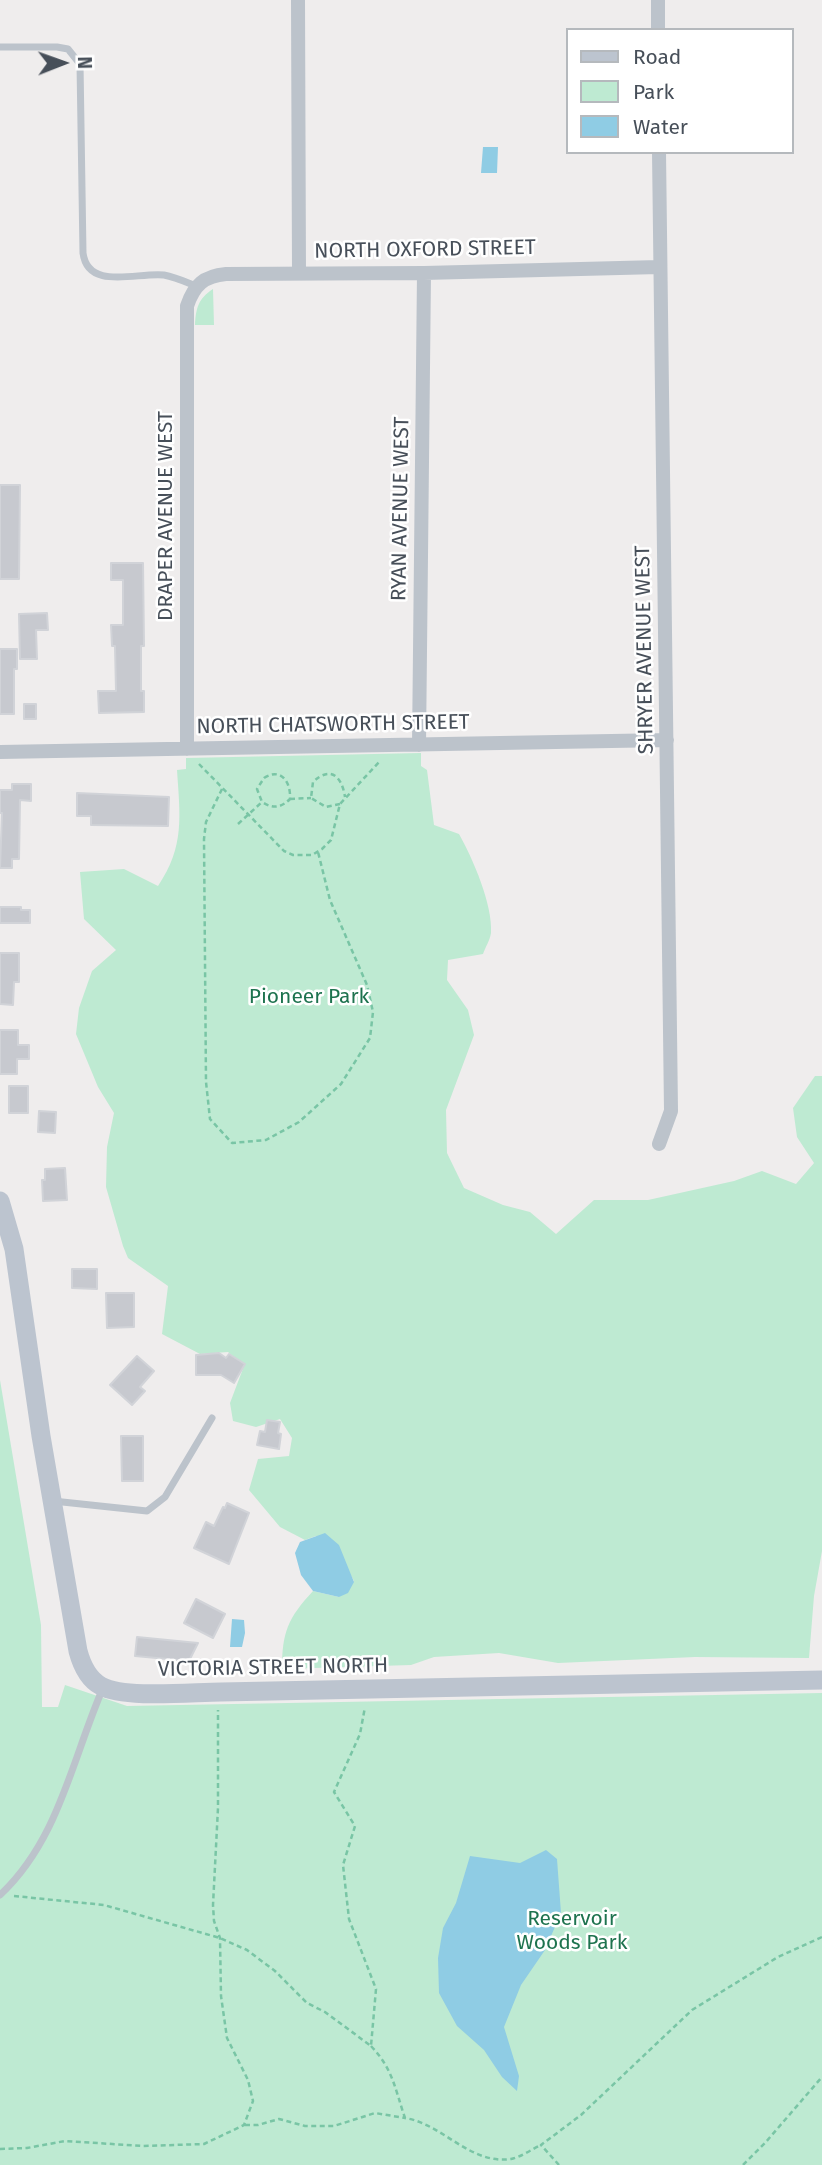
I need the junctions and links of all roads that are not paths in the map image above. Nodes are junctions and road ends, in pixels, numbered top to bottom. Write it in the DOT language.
graph roads {
  1 [pos="298,0"];
  2 [pos="658,0"];
  3 [pos="659,28"];
  4 [pos="0,47"];
  5 [pos="659,154"];
  6 [pos="659,267"];
  7 [pos="299,273"];
  8 [pos="424,273"];
  9 [pos="196,286"];
  10 [pos="667,740"];
  11 [pos="419,746"];
  12 [pos="191,749"];
  13 [pos="0,752"];
  14 [pos="659,1144"];
  15 [pos="0,1201"];
  16 [pos="212,1418"];
  17 [pos="52,1501"];
  18 [pos="822,1680"];
  19 [pos="103,1688"];
  20 [pos="0,1895"];
  1 -- 7 [label="street"];
  2 -- 3 [label="street"];
  4 -- 9 [label="lane"];
  5 -- 6 [label="street, SHRYER AVENUE WEST"];
  6 -- 8 [label="street, NORTH OXFORD STREET"];
  6 -- 10 [label="street, SHRYER AVENUE WEST"];
  7 -- 8 [label="street, NORTH OXFORD STREET"];
  7 -- 9 [label="street, NORTH OXFORD STREET"];
  8 -- 11 [label="street, RYAN AVENUE WEST"];
  9 -- 12 [label="street, DRAPER AVENUE WEST"];
  10 -- 11 [label="street, NORTH CHATSWORTH STREET"];
  10 -- 14 [label="street, SHRYER AVENUE WEST"];
  11 -- 12 [label="street, NORTH CHATSWORTH STREET"];
  12 -- 13 [label="street, NORTH CHATSWORTH STREET"];
  15 -- 17 [label="street"];
  16 -- 17 [label="lane"];
  17 -- 19 [label="street"];
  18 -- 19 [label="street, VICTORIA STREET NORTH"];
  19 -- 20 [label="lane"];
}
